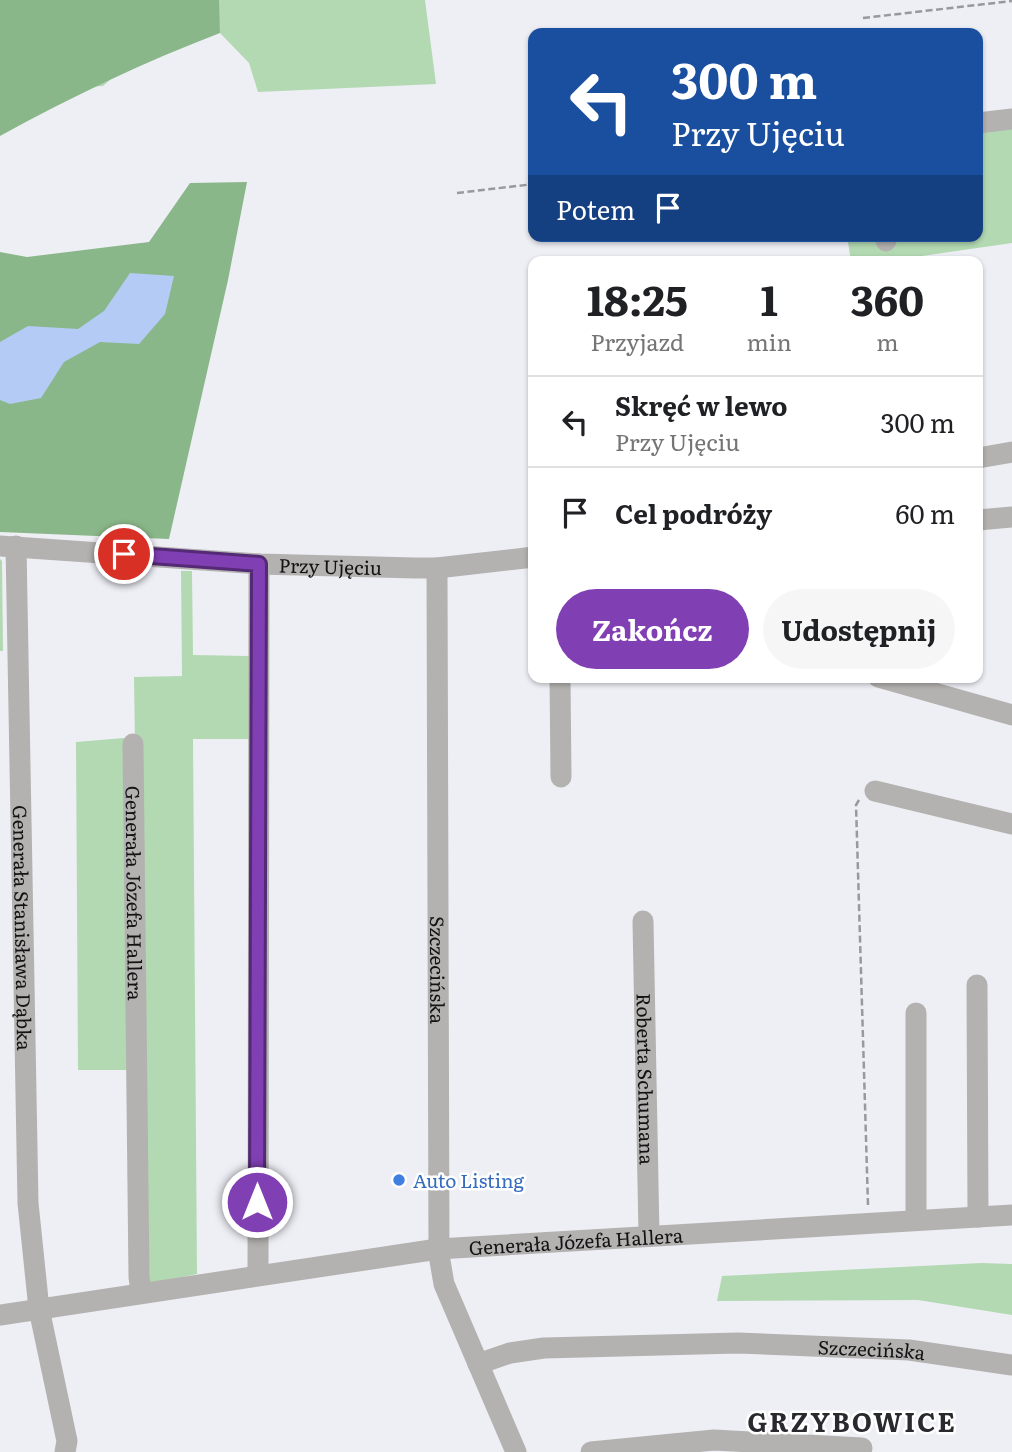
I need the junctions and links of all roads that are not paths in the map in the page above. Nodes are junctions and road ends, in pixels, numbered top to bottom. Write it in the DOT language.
graph roads {
  1 [pos="1012,119"];
  2 [pos="983,122"];
  3 [pos="1012,452"];
  4 [pos="983,457"];
  5 [pos="1012,517"];
  6 [pos="983,520"];
  7 [pos="8,546"];
  8 [pos="528,558"];
  9 [pos="259,564"];
  10 [pos="437,568"];
  11 [pos="560,683"];
  12 [pos="899,683"];
  13 [pos="1012,715"];
  14 [pos="133,744"];
  15 [pos="561,777"];
  16 [pos="875,791"];
  17 [pos="1012,824"];
  18 [pos="643,921"];
  19 [pos="977,985"];
  20 [pos="916,1013"];
  21 [pos="1012,1215"];
  22 [pos="978,1217"];
  23 [pos="916,1220"];
  24 [pos="649,1235"];
  25 [pos="438,1249"];
  26 [pos="258,1275"];
  27 [pos="141,1293"];
  28 [pos="39,1309"];
  29 [pos="0,1315"];
  30 [pos="478,1364"];
  31 [pos="1012,1365"];
  32 [pos="862,1448"];
  33 [pos="65,1452"];
  34 [pos="516,1452"];
  35 [pos="591,1452"];
  1 -- 2 [label="street"];
  3 -- 4 [label="street"];
  5 -- 6 [label="street"];
  7 -- 9 [label="street, Przy Ujęciu"];
  7 -- 28 [label="street, Generała Stanisława Dąbka"];
  8 -- 10 [label="street, Przy Ujęciu"];
  9 -- 10 [label="street, Przy Ujęciu"];
  9 -- 26 [label="street"];
  10 -- 25 [label="street, Szczecińska"];
  11 -- 15 [label="street"];
  12 -- 13 [label="street"];
  14 -- 27 [label="street, Generała Józefa Hallera"];
  16 -- 17 [label="street"];
  18 -- 24 [label="street, Roberta Schumana"];
  19 -- 22 [label="street"];
  20 -- 23 [label="street"];
  21 -- 22 [label="street, Generała Józefa Hallera"];
  22 -- 23 [label="street, Generała Józefa Hallera"];
  23 -- 24 [label="street, Generała Józefa Hallera"];
  24 -- 25 [label="street, Generała Józefa Hallera"];
  25 -- 26 [label="street, Generała Józefa Hallera"];
  25 -- 30 [label="street, Szczecińska"];
  26 -- 27 [label="street, Generała Józefa Hallera"];
  27 -- 28 [label="street, Generała Józefa Hallera"];
  28 -- 29 [label="street, Generała Józefa Hallera"];
  28 -- 33 [label="street, Generała Stanisława Dąbka"];
  30 -- 31 [label="street, Szczecińska"];
  30 -- 34 [label="street, Szczecińska"];
  32 -- 35 [label="street"];
}
